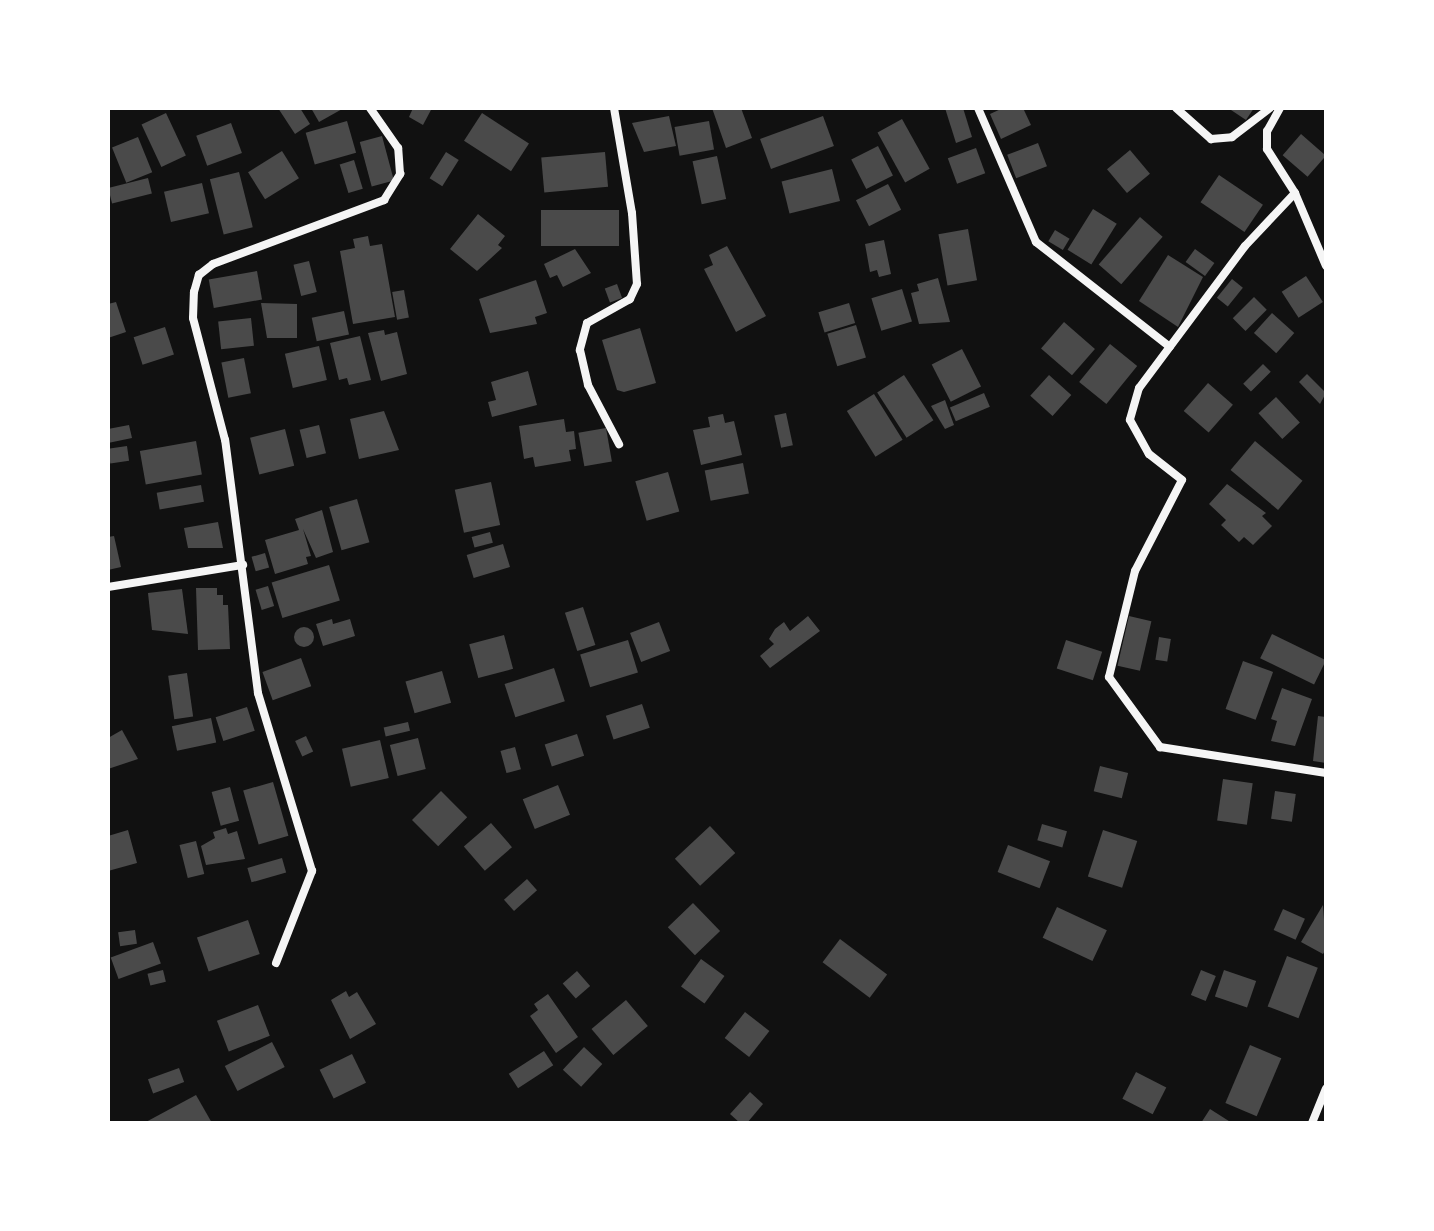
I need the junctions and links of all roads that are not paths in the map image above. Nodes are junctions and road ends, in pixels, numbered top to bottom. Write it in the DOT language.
graph roads {
  1 [pos="370,108"];
  2 [pos="614,108"];
  3 [pos="978,108"];
  4 [pos="1176,108"];
  5 [pos="1270,108"];
  6 [pos="1280,108"];
  7 [pos="1295,193"];
  8 [pos="1326,266"];
  9 [pos="1170,347"];
  10 [pos="619,444"];
  11 [pos="243,565"];
  12 [pos="108,587"];
  13 [pos="1326,773"];
  14 [pos="276,963"];
  15 [pos="1326,1089"];
  16 [pos="1312,1123"];
  1 -- 11 [label="street"];
  2 -- 10 [label="street"];
  3 -- 9 [label="street"];
  4 -- 5 [label="street"];
  6 -- 7 [label="street"];
  7 -- 8 [label="street"];
  7 -- 9 [label="street"];
  9 -- 13 [label="street"];
  11 -- 12 [label="street"];
  11 -- 14 [label="street"];
  15 -- 16 [label="street"];
}
